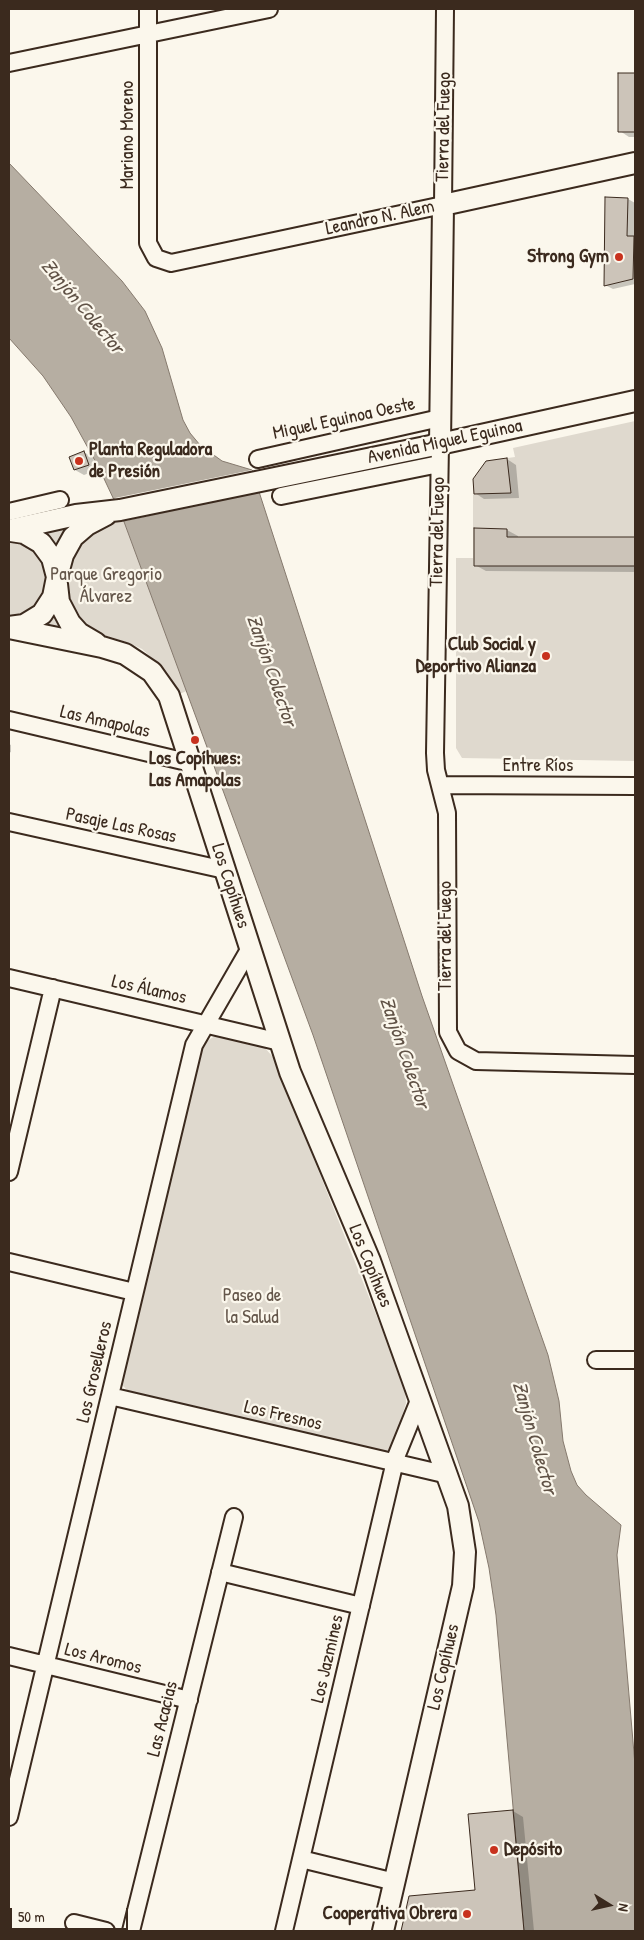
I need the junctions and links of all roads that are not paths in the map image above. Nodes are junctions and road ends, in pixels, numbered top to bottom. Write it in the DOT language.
graph roads {
  1 [pos="148,9"];
  2 [pos="269,9"];
  3 [pos="445,9"];
  4 [pos="148,35"];
  5 [pos="9,63"];
  6 [pos="635,163"];
  7 [pos="442,205"];
  8 [pos="156,258"];
  9 [pos="635,401"];
  10 [pos="440,418"];
  11 [pos="440,444"];
  12 [pos="258,459"];
  13 [pos="439,464"];
  14 [pos="281,496"];
  15 [pos="60,500"];
  16 [pos="120,510"];
  17 [pos="9,512"];
  18 [pos="9,531"];
  19 [pos="57,581"];
  20 [pos="9,628"];
  21 [pos="102,647"];
  22 [pos="9,720"];
  23 [pos="191,763"];
  24 [pos="440,785"];
  25 [pos="635,786"];
  26 [pos="9,822"];
  27 [pos="225,870"];
  28 [pos="250,948"];
  29 [pos="9,978"];
  30 [pos="53,988"];
  31 [pos="204,1024"];
  32 [pos="280,1042"];
  33 [pos="635,1065"];
  34 [pos="13,1133"];
  35 [pos="9,1172"];
  36 [pos="9,1262"];
  37 [pos="134,1292"];
  38 [pos="596,1360"];
  39 [pos="635,1360"];
  40 [pos="110,1396"];
  41 [pos="420,1398"];
  42 [pos="394,1463"];
  43 [pos="448,1475"];
  44 [pos="234,1517"];
  45 [pos="220,1572"];
  46 [pos="361,1606"];
  47 [pos="9,1656"];
  48 [pos="45,1665"];
  49 [pos="189,1700"];
  50 [pos="9,1817"];
  51 [pos="301,1859"];
  52 [pos="395,1882"];
  53 [pos="74,1924"];
  54 [pos="106,1931"];
  55 [pos="131,1931"];
  56 [pos="284,1931"];
  57 [pos="383,1931"];
  1 -- 4 [label="street, Mariano Moreno"];
  2 -- 4 [label="street"];
  3 -- 7 [label="street, Tierra del Fuego"];
  4 -- 5 [label="street"];
  4 -- 8 [label="street, Mariano Moreno"];
  6 -- 7 [label="main road, Leandro N. Alem"];
  7 -- 8 [label="street, Leandro N. Alem"];
  7 -- 10 [label="main road, Tierra del Fuego"];
  9 -- 11 [label="main road, Avenida Miguel Eguinoa"];
  10 -- 11 [label="main road, Tierra del Fuego"];
  10 -- 12 [label="street, Miguel Eguinoa Oeste"];
  11 -- 13 [label="street, Tierra del Fuego"];
  11 -- 16 [label="main road, Avenida Miguel Eguinoa"];
  13 -- 14 [label="street"];
  13 -- 24 [label="street, Tierra del Fuego"];
  15 -- 17 [label="street"];
  16 -- 18 [label="main road"];
  16 -- 19 [label="main road"];
  18 -- 19 [label="main road"];
  19 -- 20 [label="main road"];
  19 -- 21 [label="main road, Los Copíhues"];
  20 -- 21 [label="main road, Los Copíhues"];
  21 -- 23 [label="main road, Los Copíhues"];
  22 -- 23 [label="street, Las Amapolas"];
  23 -- 27 [label="main road, Los Copíhues"];
  24 -- 25 [label="street, Entre Ríos"];
  24 -- 33 [label="street, Tierra del Fuego"];
  26 -- 27 [label="street, Pasaje Las Rosas"];
  27 -- 28 [label="main road, Los Copíhues"];
  28 -- 31 [label="street, Los Groselleros"];
  28 -- 32 [label="main road, Los Copíhues"];
  29 -- 30 [label="street, Los Álamos"];
  30 -- 31 [label="street, Los Álamos"];
  30 -- 34 [label="street"];
  31 -- 32 [label="street, Los Álamos"];
  31 -- 37 [label="street, Los Groselleros"];
  32 -- 41 [label="main road, Los Copíhues"];
  34 -- 35 [label="street"];
  36 -- 37 [label="street"];
  37 -- 40 [label="street, Los Groselleros"];
  38 -- 39 [label="street"];
  40 -- 42 [label="street, Los Fresnos"];
  40 -- 48 [label="street, Los Groselleros"];
  41 -- 42 [label="street, Los Jazmines"];
  41 -- 43 [label="main road, Los Copíhues"];
  42 -- 43 [label="street, Los Fresnos"];
  42 -- 46 [label="street, Los Jazmines"];
  43 -- 52 [label="main road, Los Copíhues"];
  44 -- 45 [label="street, Las Acacias"];
  45 -- 46 [label="street"];
  45 -- 49 [label="street, Las Acacias"];
  46 -- 51 [label="street, Los Jazmines"];
  47 -- 48 [label="street, Los Aromos"];
  48 -- 49 [label="street, Los Aromos"];
  48 -- 50 [label="street, Los Groselleros"];
  49 -- 55 [label="street, Las Acacias"];
  51 -- 52 [label="street"];
  51 -- 56 [label="street, Los Jazmines"];
  52 -- 57 [label="main road, Los Copíhues"];
  53 -- 54 [label="street"];
}
